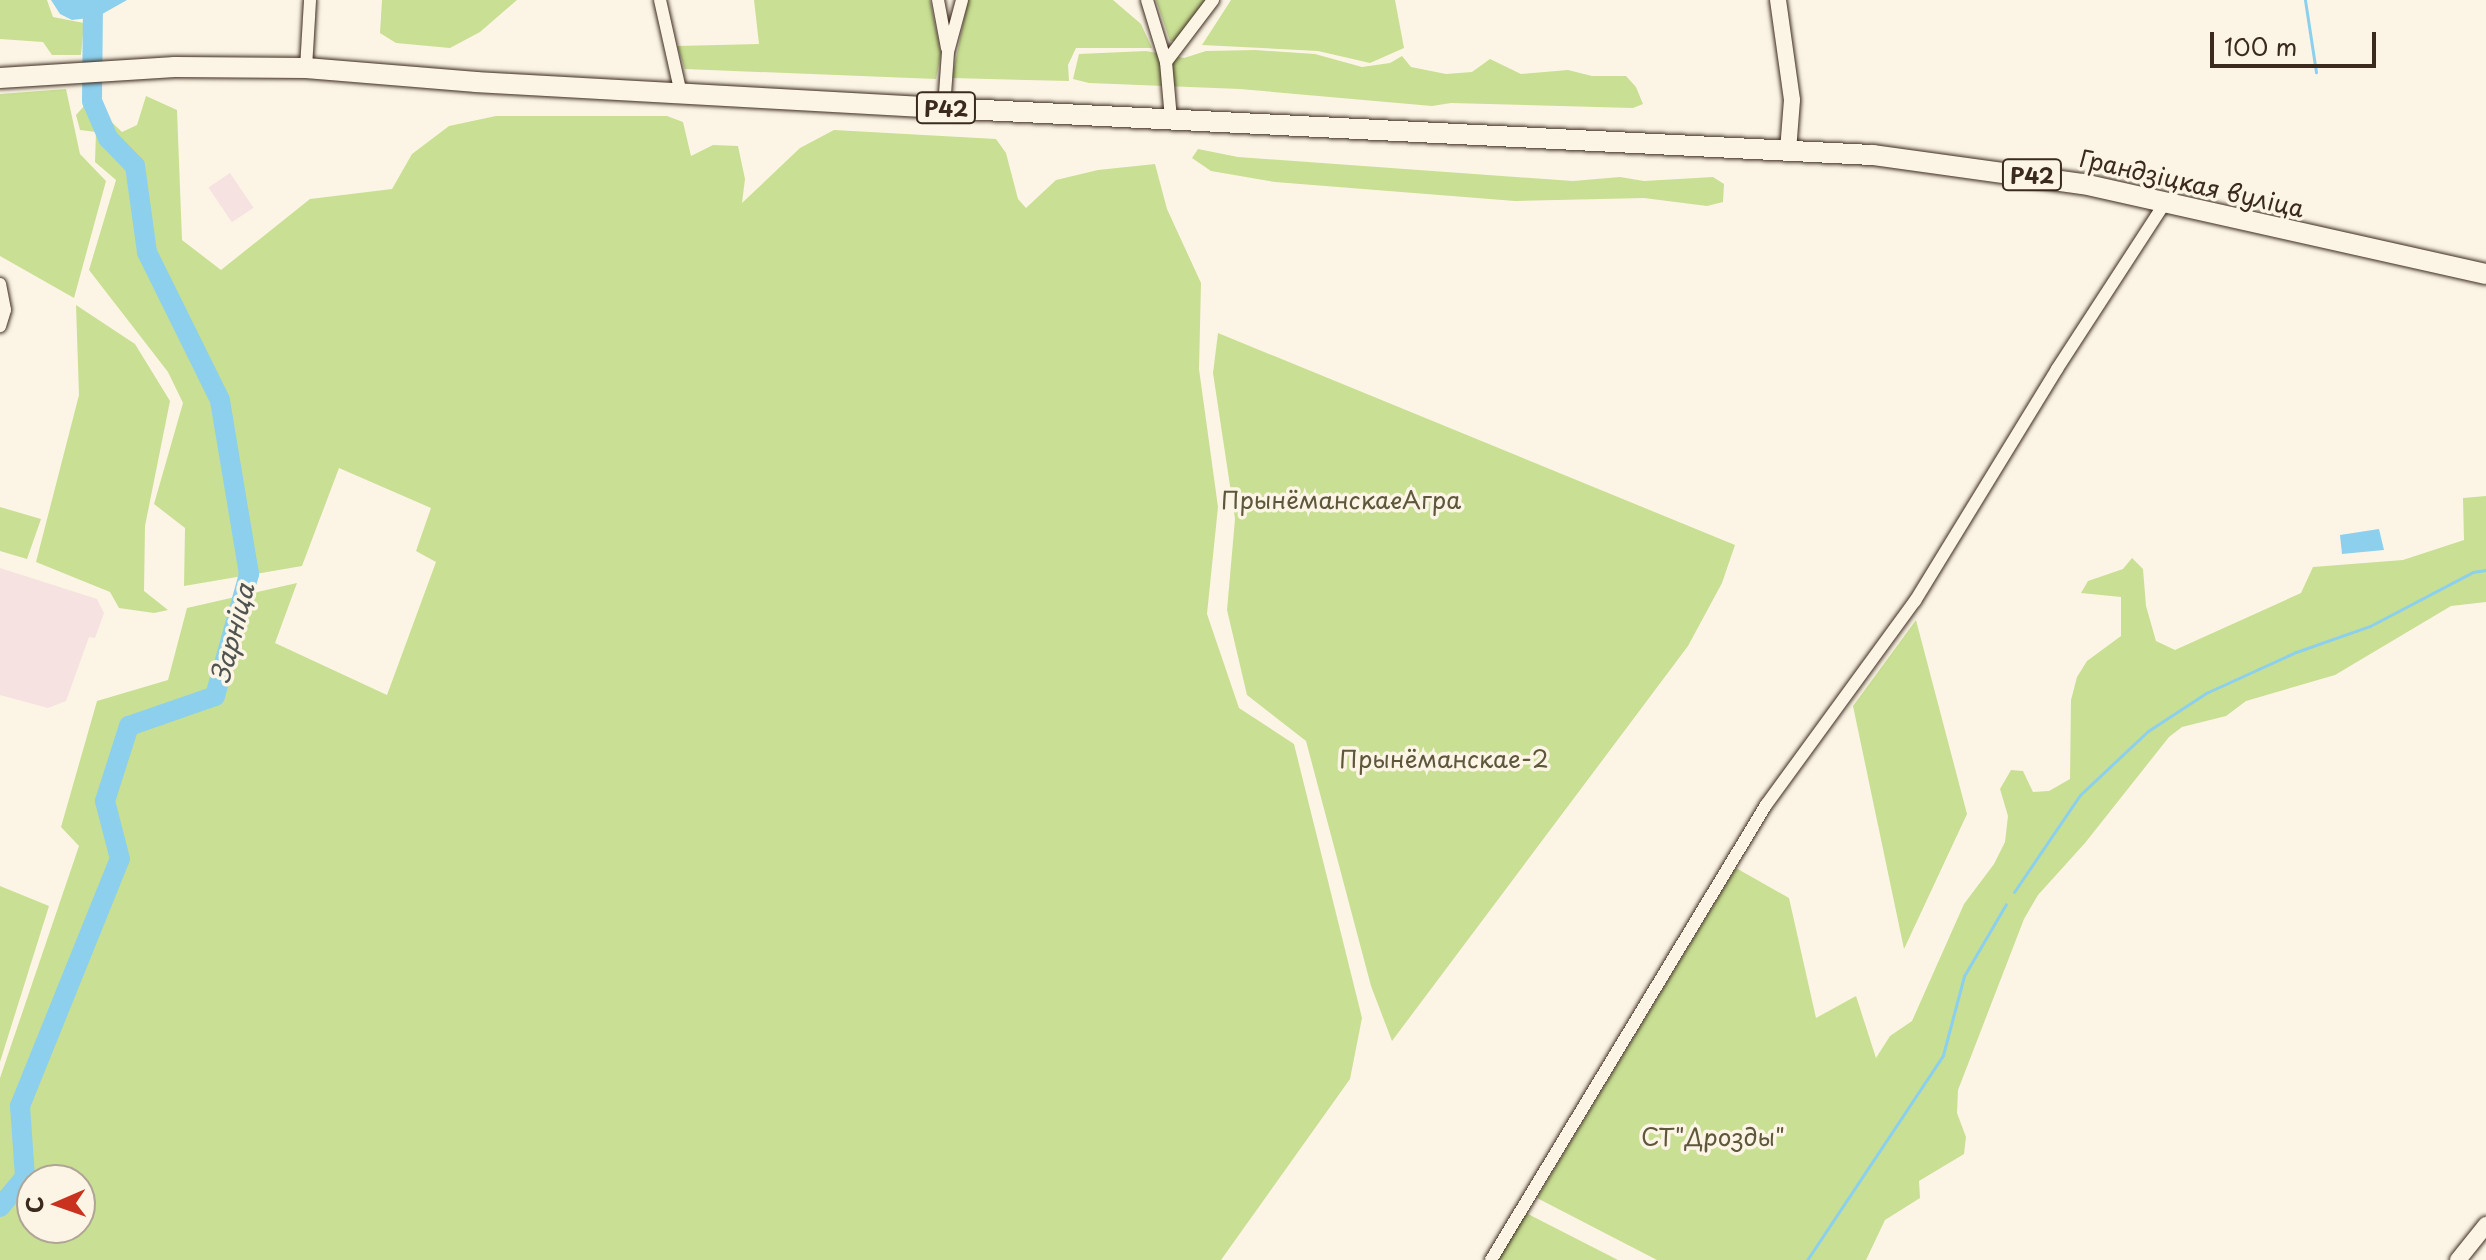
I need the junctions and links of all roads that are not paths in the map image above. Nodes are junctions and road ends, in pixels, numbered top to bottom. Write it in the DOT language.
graph roads {
  1 [pos="310,0"];
  2 [pos="660,0"];
  3 [pos="938,0"];
  4 [pos="962,0"];
  5 [pos="1147,0"];
  6 [pos="1213,0"];
  7 [pos="1778,0"];
  8 [pos="948,52"];
  9 [pos="306,55"];
  10 [pos="1166,62"];
  11 [pos="0,78"];
  12 [pos="681,94"];
  13 [pos="944,108"];
  14 [pos="1171,119"];
  15 [pos="1788,151"];
  16 [pos="2165,203"];
  17 [pos="2486,274"];
  18 [pos="0,284"];
  19 [pos="0,326"];
  20 [pos="2486,1225"];
  21 [pos="1491,1260"];
  22 [pos="2458,1260"];
  1 -- 9 [label="street"];
  2 -- 12 [label="street"];
  3 -- 8 [label="street"];
  4 -- 8 [label="street"];
  5 -- 10 [label="street"];
  6 -- 10 [label="street"];
  7 -- 15 [label="street"];
  8 -- 13 [label="street"];
  9 -- 11 [label="main road, Р42"];
  9 -- 12 [label="main road, Р42"];
  10 -- 14 [label="street"];
  12 -- 13 [label="main road, Р42"];
  13 -- 14 [label="main road, Р42"];
  14 -- 15 [label="main road, Р42"];
  15 -- 16 [label="main road, Грандзіцкая вуліца / Р42"];
  16 -- 17 [label="main road, Грандзіцкая вуліца / Р42"];
  16 -- 21 [label="street"];
  18 -- 19 [label="street"];
  20 -- 22 [label="street"];
}
